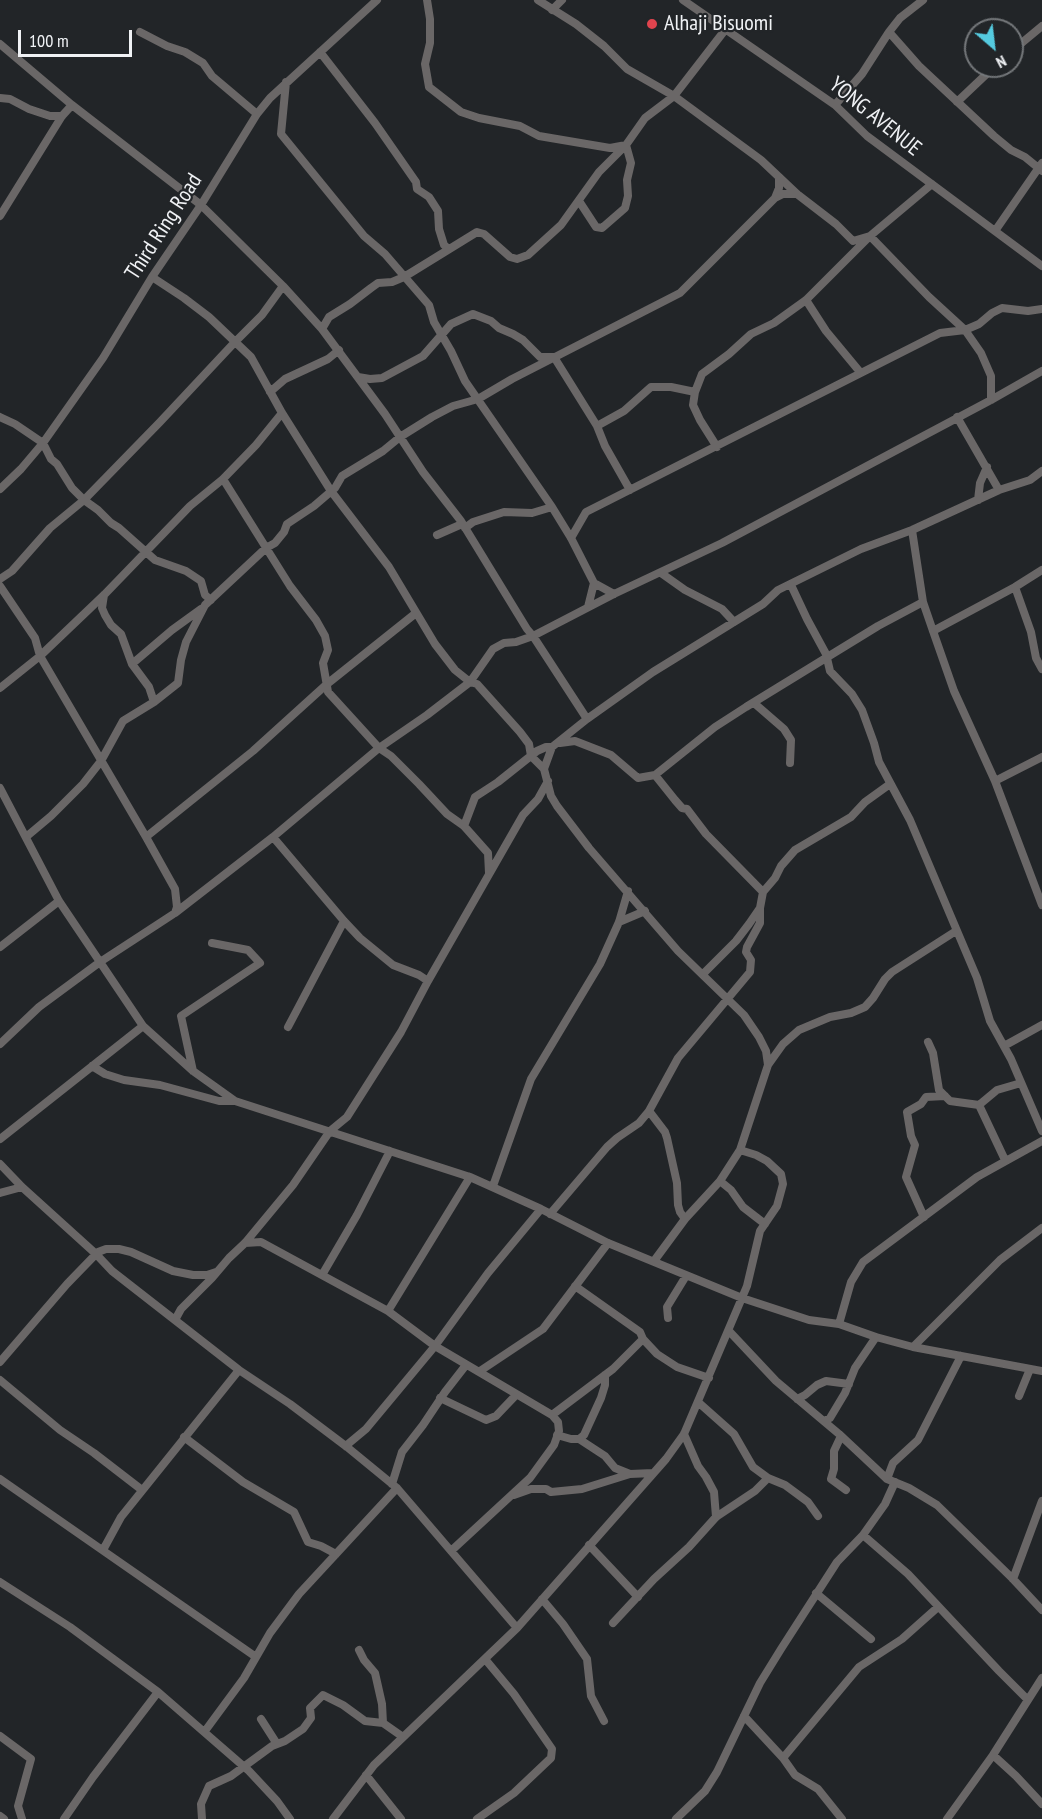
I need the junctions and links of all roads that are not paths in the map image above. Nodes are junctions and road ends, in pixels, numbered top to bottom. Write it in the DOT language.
graph roads {
  1 [pos="427,0"];
  2 [pos="538,0"];
  3 [pos="562,0"];
  4 [pos="683,0"];
  5 [pos="923,0"];
  6 [pos="374,1"];
  7 [pos="552,10"];
  8 [pos="1042,26"];
  9 [pos="726,30"];
  10 [pos="140,32"];
  11 [pos="889,32"];
  12 [pos="1024,41"];
  13 [pos="0,44"];
  14 [pos="320,52"];
  15 [pos="982,78"];
  16 [pos="286,82"];
  17 [pos="674,96"];
  18 [pos="0,98"];
  19 [pos="957,102"];
  20 [pos="72,105"];
  21 [pos="834,105"];
  22 [pos="257,114"];
  23 [pos="62,116"];
  24 [pos="626,145"];
  25 [pos="1041,168"];
  26 [pos="779,177"];
  27 [pos="932,184"];
  28 [pos="797,194"];
  29 [pos="775,198"];
  30 [pos="579,201"];
  31 [pos="201,205"];
  32 [pos="0,216"];
  33 [pos="995,231"];
  34 [pos="870,236"];
  35 [pos="449,249"];
  36 [pos="1042,266"];
  37 [pos="152,276"];
  38 [pos="404,277"];
  39 [pos="283,286"];
  40 [pos="806,300"];
  41 [pos="1042,309"];
  42 [pos="322,329"];
  43 [pos="965,330"];
  44 [pos="441,335"];
  45 [pos="234,343"];
  46 [pos="339,350"];
  47 [pos="554,357"];
  48 [pos="1042,371"];
  49 [pos="860,372"];
  50 [pos="358,377"];
  51 [pos="270,392"];
  52 [pos="695,392"];
  53 [pos="478,399"];
  54 [pos="992,400"];
  55 [pos="282,413"];
  56 [pos="0,417"];
  57 [pos="957,417"];
  58 [pos="597,426"];
  59 [pos="400,437"];
  60 [pos="44,443"];
  61 [pos="717,447"];
  62 [pos="987,467"];
  63 [pos="1042,471"];
  64 [pos="223,479"];
  65 [pos="0,489"];
  66 [pos="630,490"];
  67 [pos="999,490"];
  68 [pos="331,491"];
  69 [pos="84,500"];
  70 [pos="978,500"];
  71 [pos="552,507"];
  72 [pos="464,526"];
  73 [pos="912,530"];
  74 [pos="437,535"];
  75 [pos="571,538"];
  76 [pos="266,548"];
  77 [pos="146,550"];
  78 [pos="1042,570"];
  79 [pos="661,573"];
  80 [pos="0,579"];
  81 [pos="594,583"];
  82 [pos="791,585"];
  83 [pos="0,586"];
  84 [pos="1015,587"];
  85 [pos="614,594"];
  86 [pos="104,595"];
  87 [pos="923,602"];
  88 [pos="208,603"];
  89 [pos="588,607"];
  90 [pos="416,613"];
  91 [pos="734,622"];
  92 [pos="933,631"];
  93 [pos="533,636"];
  94 [pos="40,656"];
  95 [pos="827,657"];
  96 [pos="132,664"];
  97 [pos="1042,669"];
  98 [pos="470,682"];
  99 [pos="327,684"];
  100 [pos="0,688"];
  101 [pos="154,702"];
  102 [pos="754,703"];
  103 [pos="587,719"];
  104 [pos="555,745"];
  105 [pos="379,748"];
  106 [pos="531,756"];
  107 [pos="1042,757"];
  108 [pos="101,761"];
  109 [pos="790,763"];
  110 [pos="544,769"];
  111 [pos="655,775"];
  112 [pos="548,781"];
  113 [pos="995,781"];
  114 [pos="890,784"];
  115 [pos="0,789"];
  116 [pos="464,826"];
  117 [pos="26,837"];
  118 [pos="146,837"];
  119 [pos="273,837"];
  120 [pos="502,850"];
  121 [pos="488,853"];
  122 [pos="489,874"];
  123 [pos="628,891"];
  124 [pos="763,892"];
  125 [pos="1040,896"];
  126 [pos="59,901"];
  127 [pos="1042,905"];
  128 [pos="760,908"];
  129 [pos="645,911"];
  130 [pos="175,913"];
  131 [pos="344,921"];
  132 [pos="619,922"];
  133 [pos="956,931"];
  134 [pos="212,943"];
  135 [pos="0,947"];
  136 [pos="100,962"];
  137 [pos="703,974"];
  138 [pos="428,981"];
  139 [pos="728,998"];
  140 [pos="1042,1025"];
  141 [pos="143,1026"];
  142 [pos="288,1027"];
  143 [pos="928,1042"];
  144 [pos="0,1044"];
  145 [pos="1004,1046"];
  146 [pos="768,1065"];
  147 [pos="92,1066"];
  148 [pos="193,1071"];
  149 [pos="1021,1083"];
  150 [pos="945,1096"];
  151 [pos="235,1101"];
  152 [pos="979,1106"];
  153 [pos="649,1112"];
  154 [pos="330,1131"];
  155 [pos="1042,1131"];
  156 [pos="0,1139"];
  157 [pos="1042,1141"];
  158 [pos="740,1150"];
  159 [pos="390,1151"];
  160 [pos="1005,1160"];
  161 [pos="0,1164"];
  162 [pos="470,1177"];
  163 [pos="720,1181"];
  164 [pos="493,1186"];
  165 [pos="22,1187"];
  166 [pos="0,1193"];
  167 [pos="541,1209"];
  168 [pos="550,1214"];
  169 [pos="924,1217"];
  170 [pos="685,1219"];
  171 [pos="765,1224"];
  172 [pos="1042,1228"];
  173 [pos="245,1243"];
  174 [pos="608,1243"];
  175 [pos="96,1254"];
  176 [pos="654,1261"];
  177 [pos="216,1272"];
  178 [pos="322,1275"];
  179 [pos="686,1276"];
  180 [pos="575,1286"];
  181 [pos="742,1298"];
  182 [pos="388,1311"];
  183 [pos="668,1318"];
  184 [pos="175,1320"];
  185 [pos="839,1324"];
  186 [pos="729,1331"];
  187 [pos="876,1337"];
  188 [pos="643,1339"];
  189 [pos="435,1346"];
  190 [pos="913,1347"];
  191 [pos="961,1356"];
  192 [pos="0,1362"];
  193 [pos="466,1365"];
  194 [pos="1030,1369"];
  195 [pos="239,1370"];
  196 [pos="480,1371"];
  197 [pos="1042,1371"];
  198 [pos="605,1375"];
  199 [pos="709,1378"];
  200 [pos="0,1380"];
  201 [pos="849,1384"];
  202 [pos="516,1395"];
  203 [pos="1019,1396"];
  204 [pos="440,1398"];
  205 [pos="797,1399"];
  206 [pos="698,1402"];
  207 [pos="552,1415"];
  208 [pos="824,1421"];
  209 [pos="684,1434"];
  210 [pos="557,1435"];
  211 [pos="841,1436"];
  212 [pos="184,1437"];
  213 [pos="579,1439"];
  214 [pos="347,1447"];
  215 [pos="653,1473"];
  216 [pos="630,1474"];
  217 [pos="768,1478"];
  218 [pos="0,1479"];
  219 [pos="891,1480"];
  220 [pos="395,1486"];
  221 [pos="142,1490"];
  222 [pos="846,1490"];
  223 [pos="510,1497"];
  224 [pos="1042,1501"];
  225 [pos="818,1516"];
  226 [pos="716,1517"];
  227 [pos="863,1535"];
  228 [pos="589,1545"];
  229 [pos="103,1550"];
  230 [pos="452,1551"];
  231 [pos="336,1554"];
  232 [pos="1013,1579"];
  233 [pos="0,1582"];
  234 [pos="816,1593"];
  235 [pos="638,1598"];
  236 [pos="542,1599"];
  237 [pos="938,1607"];
  238 [pos="1042,1610"];
  239 [pos="613,1623"];
  240 [pos="517,1628"];
  241 [pos="871,1640"];
  242 [pos="359,1650"];
  243 [pos="256,1657"];
  244 [pos="485,1659"];
  245 [pos="1042,1678"];
  246 [pos="158,1692"];
  247 [pos="1028,1700"];
  248 [pos="744,1716"];
  249 [pos="261,1719"];
  250 [pos="604,1721"];
  251 [pos="383,1723"];
  252 [pos="204,1731"];
  253 [pos="0,1736"];
  254 [pos="403,1737"];
  255 [pos="277,1744"];
  256 [pos="993,1755"];
  257 [pos="783,1758"];
  258 [pos="243,1765"];
  259 [pos="366,1775"];
  260 [pos="1042,1804"];
  261 [pos="0,1816"];
  262 [pos="4,1819"];
  263 [pos="22,1819"];
  264 [pos="64,1819"];
  265 [pos="202,1819"];
  266 [pos="290,1819"];
  267 [pos="333,1819"];
  268 [pos="401,1819"];
  269 [pos="477,1819"];
  270 [pos="676,1819"];
  271 [pos="842,1819"];
  272 [pos="947,1819"];
  1 -- 24 [label="street"];
  2 -- 7 [label="street"];
  3 -- 7 [label="street"];
  4 -- 9 [label="street, YONG AVENUE"];
  5 -- 11 [label="street"];
  6 -- 14 [label="street, Third Ring Road"];
  7 -- 17 [label="street"];
  8 -- 12 [label="street"];
  9 -- 17 [label="street"];
  9 -- 21 [label="street, YONG AVENUE"];
  10 -- 22 [label="street"];
  11 -- 19 [label="street"];
  11 -- 21 [label="street"];
  13 -- 20 [label="street"];
  14 -- 16 [label="street, Third Ring Road"];
  14 -- 35 [label="street"];
  15 -- 19 [label="street"];
  16 -- 22 [label="street, Third Ring Road"];
  16 -- 38 [label="street"];
  17 -- 24 [label="street"];
  17 -- 26 [label="street"];
  18 -- 23 [label="street"];
  19 -- 25 [label="street"];
  20 -- 23 [label="street"];
  20 -- 31 [label="street"];
  21 -- 27 [label="street, YONG AVENUE"];
  22 -- 31 [label="street, Third Ring Road"];
  23 -- 32 [label="street"];
  24 -- 30 [label="street"];
  24 -- 30 [label="street"];
  25 -- 33 [label="street"];
  26 -- 28 [label="street"];
  26 -- 29 [label="street"];
  27 -- 33 [label="street, YONG AVENUE"];
  27 -- 34 [label="street"];
  28 -- 29 [label="street"];
  28 -- 34 [label="street"];
  29 -- 47 [label="street"];
  30 -- 35 [label="street"];
  31 -- 37 [label="street, Third Ring Road"];
  31 -- 39 [label="street"];
  33 -- 36 [label="street, YONG AVENUE"];
  34 -- 40 [label="street"];
  34 -- 43 [label="street"];
  35 -- 38 [label="street"];
  37 -- 45 [label="street"];
  37 -- 60 [label="street, Third Ring Road"];
  38 -- 42 [label="street"];
  38 -- 44 [label="street"];
  39 -- 42 [label="street"];
  39 -- 45 [label="street"];
  40 -- 49 [label="street"];
  40 -- 52 [label="street"];
  41 -- 43 [label="street"];
  42 -- 46 [label="street"];
  43 -- 49 [label="street"];
  43 -- 54 [label="street"];
  44 -- 47 [label="street"];
  44 -- 50 [label="street"];
  44 -- 53 [label="street"];
  45 -- 51 [label="street"];
  45 -- 69 [label="street"];
  46 -- 50 [label="street"];
  46 -- 51 [label="street"];
  47 -- 53 [label="street"];
  47 -- 58 [label="street"];
  48 -- 54 [label="street"];
  49 -- 61 [label="street"];
  50 -- 59 [label="street"];
  51 -- 55 [label="street"];
  52 -- 58 [label="street"];
  52 -- 61 [label="street"];
  53 -- 59 [label="street"];
  53 -- 71 [label="street"];
  54 -- 57 [label="street"];
  55 -- 64 [label="street"];
  55 -- 68 [label="street"];
  56 -- 60 [label="street"];
  57 -- 62 [label="street"];
  57 -- 79 [label="street"];
  58 -- 66 [label="street"];
  59 -- 68 [label="street"];
  59 -- 72 [label="street"];
  60 -- 65 [label="street, Third Ring Road"];
  60 -- 69 [label="street"];
  61 -- 66 [label="street"];
  62 -- 67 [label="street"];
  62 -- 70 [label="street"];
  63 -- 67 [label="street"];
  64 -- 76 [label="street"];
  64 -- 77 [label="street"];
  66 -- 75 [label="street"];
  67 -- 70 [label="street"];
  68 -- 76 [label="street"];
  68 -- 90 [label="street"];
  69 -- 77 [label="street"];
  69 -- 80 [label="street"];
  70 -- 73 [label="street"];
  71 -- 72 [label="street"];
  71 -- 75 [label="street"];
  72 -- 74 [label="street"];
  72 -- 93 [label="street"];
  73 -- 82 [label="street"];
  73 -- 87 [label="street"];
  75 -- 81 [label="street"];
  76 -- 88 [label="street"];
  76 -- 99 [label="street"];
  77 -- 86 [label="street"];
  77 -- 88 [label="street"];
  78 -- 84 [label="street"];
  79 -- 85 [label="street"];
  79 -- 91 [label="street"];
  81 -- 85 [label="street"];
  81 -- 89 [label="street"];
  82 -- 91 [label="street"];
  82 -- 95 [label="street"];
  83 -- 94 [label="street"];
  84 -- 92 [label="street"];
  84 -- 97 [label="street"];
  85 -- 89 [label="street"];
  86 -- 94 [label="street"];
  86 -- 96 [label="street"];
  87 -- 92 [label="street"];
  87 -- 95 [label="street"];
  88 -- 96 [label="street"];
  88 -- 101 [label="street"];
  89 -- 93 [label="street"];
  90 -- 98 [label="street"];
  90 -- 99 [label="street"];
  91 -- 103 [label="street"];
  92 -- 113 [label="street"];
  93 -- 98 [label="street"];
  93 -- 103 [label="street"];
  94 -- 100 [label="street"];
  94 -- 108 [label="street"];
  95 -- 102 [label="street"];
  95 -- 114 [label="street"];
  96 -- 101 [label="street"];
  98 -- 105 [label="street"];
  98 -- 106 [label="street"];
  99 -- 105 [label="street"];
  99 -- 118 [label="street"];
  101 -- 108 [label="street"];
  102 -- 109 [label="street"];
  102 -- 111 [label="street"];
  103 -- 104 [label="street"];
  104 -- 106 [label="street"];
  104 -- 110 [label="street"];
  104 -- 111 [label="street"];
  105 -- 116 [label="street"];
  105 -- 119 [label="street"];
  106 -- 110 [label="street"];
  106 -- 116 [label="street"];
  107 -- 113 [label="street"];
  108 -- 117 [label="street"];
  108 -- 118 [label="street"];
  110 -- 112 [label="street"];
  111 -- 124 [label="street"];
  112 -- 120 [label="street"];
  112 -- 123 [label="street"];
  113 -- 125 [label="street"];
  114 -- 124 [label="street"];
  114 -- 133 [label="street"];
  115 -- 117 [label="street"];
  116 -- 121 [label="street"];
  117 -- 126 [label="street"];
  118 -- 130 [label="street"];
  119 -- 130 [label="street"];
  119 -- 131 [label="street"];
  120 -- 121 [label="street"];
  120 -- 122 [label="street"];
  121 -- 122 [label="street"];
  122 -- 138 [label="street"];
  123 -- 129 [label="street"];
  123 -- 132 [label="street"];
  124 -- 128 [label="street"];
  125 -- 127 [label="street"];
  126 -- 135 [label="street"];
  126 -- 136 [label="street"];
  128 -- 137 [label="street"];
  128 -- 139 [label="street"];
  129 -- 132 [label="street"];
  129 -- 137 [label="street"];
  130 -- 136 [label="street"];
  131 -- 138 [label="street"];
  131 -- 142 [label="street"];
  132 -- 164 [label="street"];
  133 -- 145 [label="street"];
  133 -- 146 [label="street"];
  134 -- 148 [label="street"];
  136 -- 141 [label="street"];
  136 -- 144 [label="street"];
  137 -- 139 [label="street"];
  138 -- 154 [label="street"];
  139 -- 146 [label="street"];
  139 -- 153 [label="street"];
  140 -- 145 [label="street"];
  141 -- 147 [label="street"];
  141 -- 148 [label="street"];
  143 -- 150 [label="street"];
  145 -- 149 [label="street"];
  146 -- 158 [label="street"];
  147 -- 151 [label="street"];
  147 -- 156 [label="street"];
  148 -- 151 [label="street"];
  149 -- 152 [label="street"];
  149 -- 155 [label="street"];
  150 -- 152 [label="street"];
  150 -- 169 [label="street"];
  151 -- 154 [label="street"];
  152 -- 160 [label="street"];
  153 -- 168 [label="street"];
  153 -- 170 [label="street"];
  154 -- 159 [label="street"];
  154 -- 173 [label="street"];
  157 -- 160 [label="street"];
  158 -- 163 [label="street"];
  158 -- 171 [label="street"];
  159 -- 162 [label="street"];
  159 -- 178 [label="street"];
  160 -- 169 [label="street"];
  161 -- 165 [label="street"];
  162 -- 164 [label="street"];
  162 -- 182 [label="street"];
  163 -- 170 [label="street"];
  163 -- 171 [label="street"];
  164 -- 167 [label="street"];
  165 -- 166 [label="street"];
  165 -- 175 [label="street"];
  167 -- 168 [label="street"];
  167 -- 189 [label="street"];
  168 -- 174 [label="street"];
  169 -- 185 [label="street"];
  170 -- 176 [label="street"];
  171 -- 181 [label="street"];
  172 -- 190 [label="street"];
  173 -- 177 [label="street"];
  173 -- 178 [label="street"];
  174 -- 176 [label="street"];
  174 -- 180 [label="street"];
  175 -- 177 [label="street"];
  175 -- 184 [label="street"];
  175 -- 192 [label="street"];
  176 -- 179 [label="street"];
  177 -- 184 [label="street"];
  178 -- 182 [label="street"];
  179 -- 181 [label="street"];
  179 -- 183 [label="street"];
  180 -- 188 [label="street"];
  180 -- 196 [label="street"];
  181 -- 185 [label="street"];
  181 -- 186 [label="street"];
  182 -- 189 [label="street"];
  184 -- 195 [label="street"];
  185 -- 187 [label="street"];
  186 -- 199 [label="street"];
  186 -- 205 [label="street"];
  187 -- 190 [label="street"];
  187 -- 201 [label="street"];
  188 -- 198 [label="street"];
  188 -- 199 [label="street"];
  189 -- 193 [label="street"];
  189 -- 214 [label="street"];
  190 -- 191 [label="street"];
  191 -- 194 [label="street"];
  191 -- 219 [label="street"];
  193 -- 196 [label="street"];
  193 -- 204 [label="street"];
  194 -- 197 [label="street"];
  194 -- 203 [label="street"];
  195 -- 212 [label="street"];
  195 -- 214 [label="street"];
  196 -- 202 [label="street"];
  198 -- 207 [label="street"];
  198 -- 213 [label="street"];
  199 -- 206 [label="street"];
  200 -- 221 [label="street"];
  201 -- 205 [label="street"];
  201 -- 208 [label="street"];
  202 -- 204 [label="street"];
  202 -- 207 [label="street"];
  204 -- 220 [label="street"];
  205 -- 208 [label="street"];
  206 -- 209 [label="street"];
  206 -- 217 [label="street"];
  207 -- 210 [label="street"];
  208 -- 211 [label="street"];
  209 -- 215 [label="street"];
  209 -- 226 [label="street"];
  210 -- 213 [label="street"];
  210 -- 223 [label="street"];
  211 -- 219 [label="street"];
  211 -- 222 [label="street"];
  212 -- 221 [label="street"];
  212 -- 231 [label="street"];
  213 -- 216 [label="street"];
  214 -- 220 [label="street"];
  215 -- 216 [label="street"];
  215 -- 228 [label="street"];
  216 -- 223 [label="street"];
  217 -- 225 [label="street"];
  217 -- 226 [label="street"];
  218 -- 229 [label="street"];
  219 -- 227 [label="street"];
  219 -- 232 [label="street"];
  220 -- 230 [label="street"];
  220 -- 231 [label="street"];
  221 -- 229 [label="street"];
  223 -- 230 [label="street"];
  224 -- 232 [label="street"];
  226 -- 235 [label="street"];
  227 -- 234 [label="street"];
  227 -- 237 [label="street"];
  228 -- 235 [label="street"];
  228 -- 236 [label="street"];
  229 -- 243 [label="street"];
  230 -- 240 [label="street"];
  231 -- 243 [label="street"];
  232 -- 238 [label="street"];
  233 -- 246 [label="street"];
  234 -- 241 [label="street"];
  234 -- 248 [label="street"];
  235 -- 239 [label="street"];
  236 -- 240 [label="street"];
  236 -- 250 [label="street"];
  237 -- 247 [label="street"];
  237 -- 257 [label="street"];
  240 -- 244 [label="street"];
  242 -- 251 [label="street"];
  243 -- 252 [label="street"];
  244 -- 254 [label="street"];
  244 -- 269 [label="street"];
  245 -- 247 [label="street"];
  246 -- 252 [label="street"];
  246 -- 264 [label="street"];
  247 -- 256 [label="street"];
  248 -- 257 [label="street"];
  248 -- 270 [label="street"];
  249 -- 255 [label="street"];
  251 -- 254 [label="street"];
  251 -- 255 [label="street"];
  252 -- 258 [label="street"];
  253 -- 263 [label="street"];
  254 -- 259 [label="street"];
  255 -- 258 [label="street"];
  256 -- 260 [label="street"];
  256 -- 272 [label="street"];
  257 -- 271 [label="street"];
  258 -- 265 [label="street"];
  258 -- 266 [label="street"];
  259 -- 267 [label="street"];
  259 -- 268 [label="street"];
  261 -- 262 [label="street"];
}
